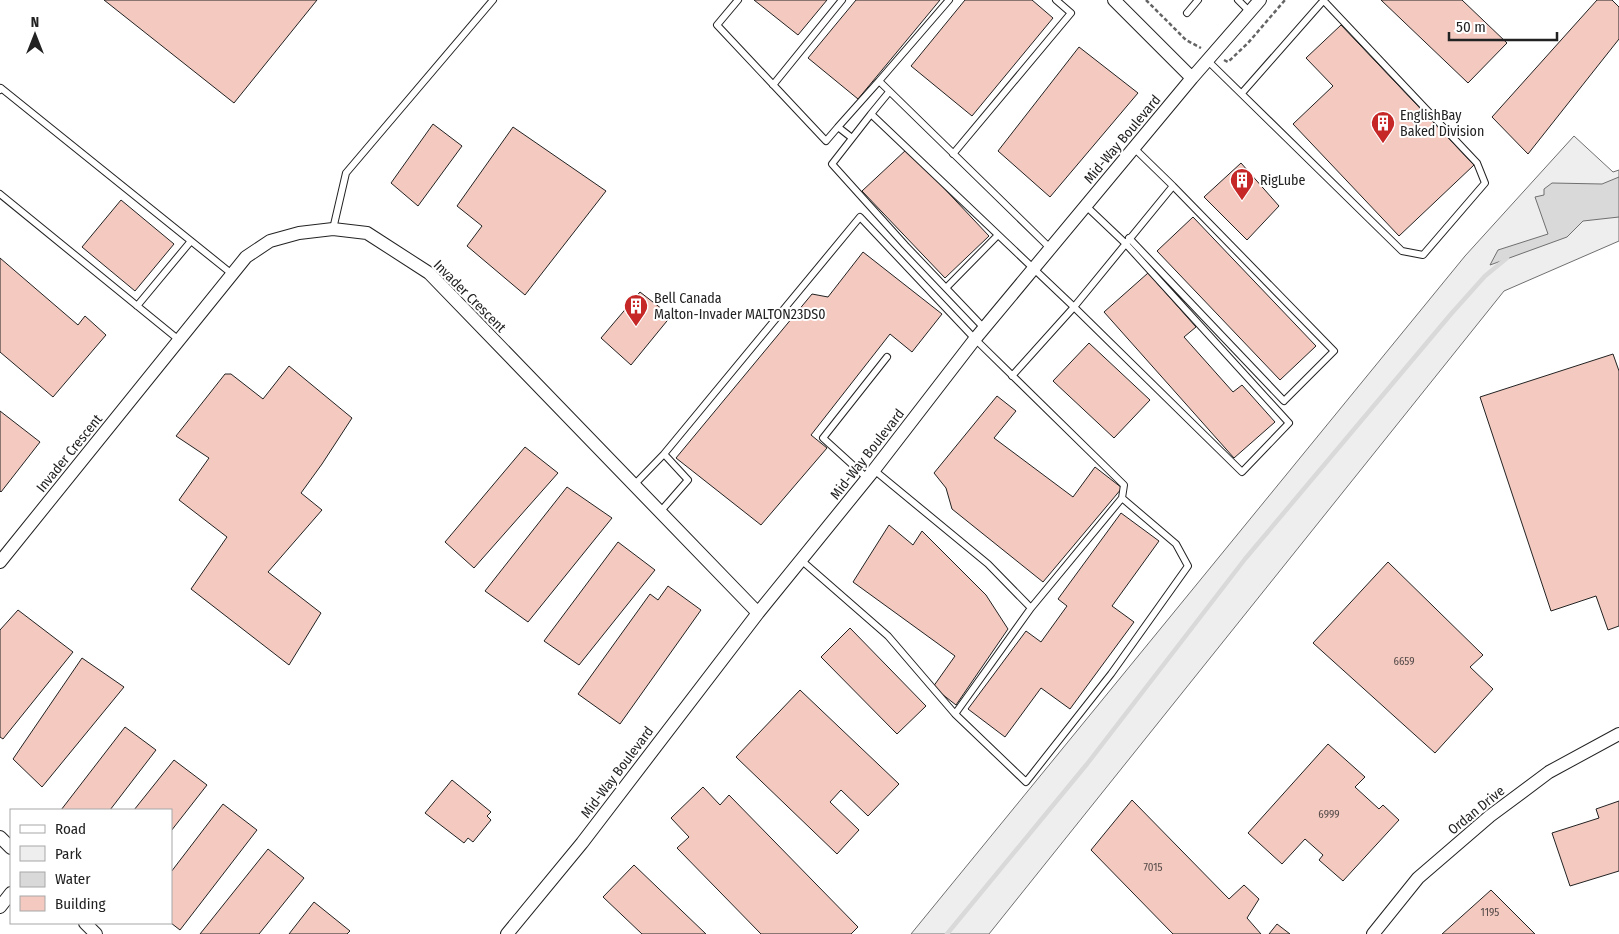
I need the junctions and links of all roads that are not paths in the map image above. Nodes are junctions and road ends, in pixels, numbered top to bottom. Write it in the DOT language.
graph roads {
  1 [pos="493,0"];
  2 [pos="738,0"];
  3 [pos="842,0"];
  4 [pos="949,0"];
  5 [pos="1056,0"];
  6 [pos="1114,0"];
  7 [pos="1198,0"];
  8 [pos="1238,0"];
  9 [pos="1260,0"];
  10 [pos="1323,0"];
  11 [pos="1250,12"];
  12 [pos="1187,13"];
  13 [pos="1208,61"];
  14 [pos="1192,78"];
  15 [pos="879,81"];
  16 [pos="773,85"];
  17 [pos="0,90"];
  18 [pos="889,92"];
  19 [pos="1242,93"];
  20 [pos="871,114"];
  21 [pos="838,127"];
  22 [pos="852,138"];
  23 [pos="1134,148"];
  24 [pos="953,154"];
  25 [pos="1174,186"];
  26 [pos="0,194"];
  27 [pos="1086,206"];
  28 [pos="333,229"];
  29 [pos="998,235"];
  30 [pos="191,241"];
  31 [pos="1127,241"];
  32 [pos="1050,249"];
  33 [pos="1034,269"];
  34 [pos="232,274"];
  35 [pos="946,288"];
  36 [pos="137,306"];
  37 [pos="1074,307"];
  38 [pos="984,328"];
  39 [pos="976,339"];
  40 [pos="179,340"];
  41 [pos="887,357"];
  42 [pos="1012,376"];
  43 [pos="664,454"];
  44 [pos="871,474"];
  45 [pos="634,485"];
  46 [pos="1122,498"];
  47 [pos="660,512"];
  48 [pos="801,560"];
  49 [pos="0,562"];
  50 [pos="1031,608"];
  51 [pos="758,613"];
  52 [pos="955,714"];
  53 [pos="1619,734"];
  54 [pos="0,837"];
  55 [pos="10,847"];
  56 [pos="10,894"];
  57 [pos="0,907"];
  58 [pos="86,924"];
  59 [pos="96,934"];
  60 [pos="507,934"];
  61 [pos="1373,934"];
  1 -- 28 [label="lane"];
  2 -- 16 [label="lane"];
  3 -- 16 [label="lane"];
  4 -- 15 [label="lane"];
  5 -- 24 [label="lane"];
  6 -- 14 [label="street"];
  7 -- 12 [label="lane"];
  8 -- 11 [label="lane"];
  9 -- 11 [label="street, Mid-Way Boulevard"];
  10 -- 19 [label="lane"];
  10 -- 19 [label="lane"];
  11 -- 13 [label="street, Mid-Way Boulevard"];
  13 -- 14 [label="street, Mid-Way Boulevard"];
  13 -- 19 [label="lane"];
  14 -- 23 [label="street, Mid-Way Boulevard"];
  15 -- 18 [label="lane"];
  15 -- 21 [label="lane"];
  16 -- 21 [label="lane"];
  17 -- 30 [label="lane"];
  18 -- 20 [label="lane"];
  18 -- 24 [label="lane"];
  20 -- 22 [label="lane"];
  20 -- 29 [label="lane"];
  21 -- 22 [label="lane"];
  22 -- 35 [label="lane"];
  23 -- 25 [label="lane"];
  23 -- 27 [label="street, Mid-Way Boulevard"];
  24 -- 32 [label="lane"];
  25 -- 31 [label="lane"];
  25 -- 31 [label="lane"];
  26 -- 36 [label="lane"];
  27 -- 31 [label="lane"];
  27 -- 32 [label="street, Mid-Way Boulevard"];
  28 -- 34 [label="street, Invader Crescent"];
  28 -- 45 [label="street, Invader Crescent"];
  29 -- 33 [label="lane"];
  29 -- 35 [label="lane"];
  30 -- 34 [label="lane"];
  30 -- 36 [label="lane"];
  31 -- 37 [label="lane"];
  31 -- 37 [label="lane"];
  32 -- 33 [label="street, Mid-Way Boulevard"];
  33 -- 37 [label="lane"];
  33 -- 38 [label="street, Mid-Way Boulevard"];
  34 -- 40 [label="street, Invader Crescent"];
  35 -- 38 [label="lane"];
  36 -- 40 [label="lane"];
  37 -- 42 [label="lane"];
  38 -- 39 [label="street, Mid-Way Boulevard"];
  39 -- 42 [label="lane"];
  39 -- 43 [label="lane"];
  39 -- 44 [label="street, Mid-Way Boulevard"];
  40 -- 49 [label="street, Invader Crescent"];
  41 -- 44 [label="lane"];
  42 -- 46 [label="lane"];
  43 -- 45 [label="lane"];
  43 -- 47 [label="lane"];
  44 -- 48 [label="street, Mid-Way Boulevard"];
  44 -- 50 [label="lane"];
  45 -- 47 [label="street, Invader Crescent"];
  46 -- 50 [label="lane"];
  46 -- 52 [label="lane"];
  47 -- 51 [label="street, Invader Crescent"];
  48 -- 51 [label="street, Mid-Way Boulevard"];
  48 -- 52 [label="lane"];
  50 -- 52 [label="lane"];
  51 -- 60 [label="street, Mid-Way Boulevard"];
  53 -- 61 [label="street, Ordan Drive"];
  54 -- 55 [label="street"];
  56 -- 57 [label="street"];
  58 -- 59 [label="street"];
}
